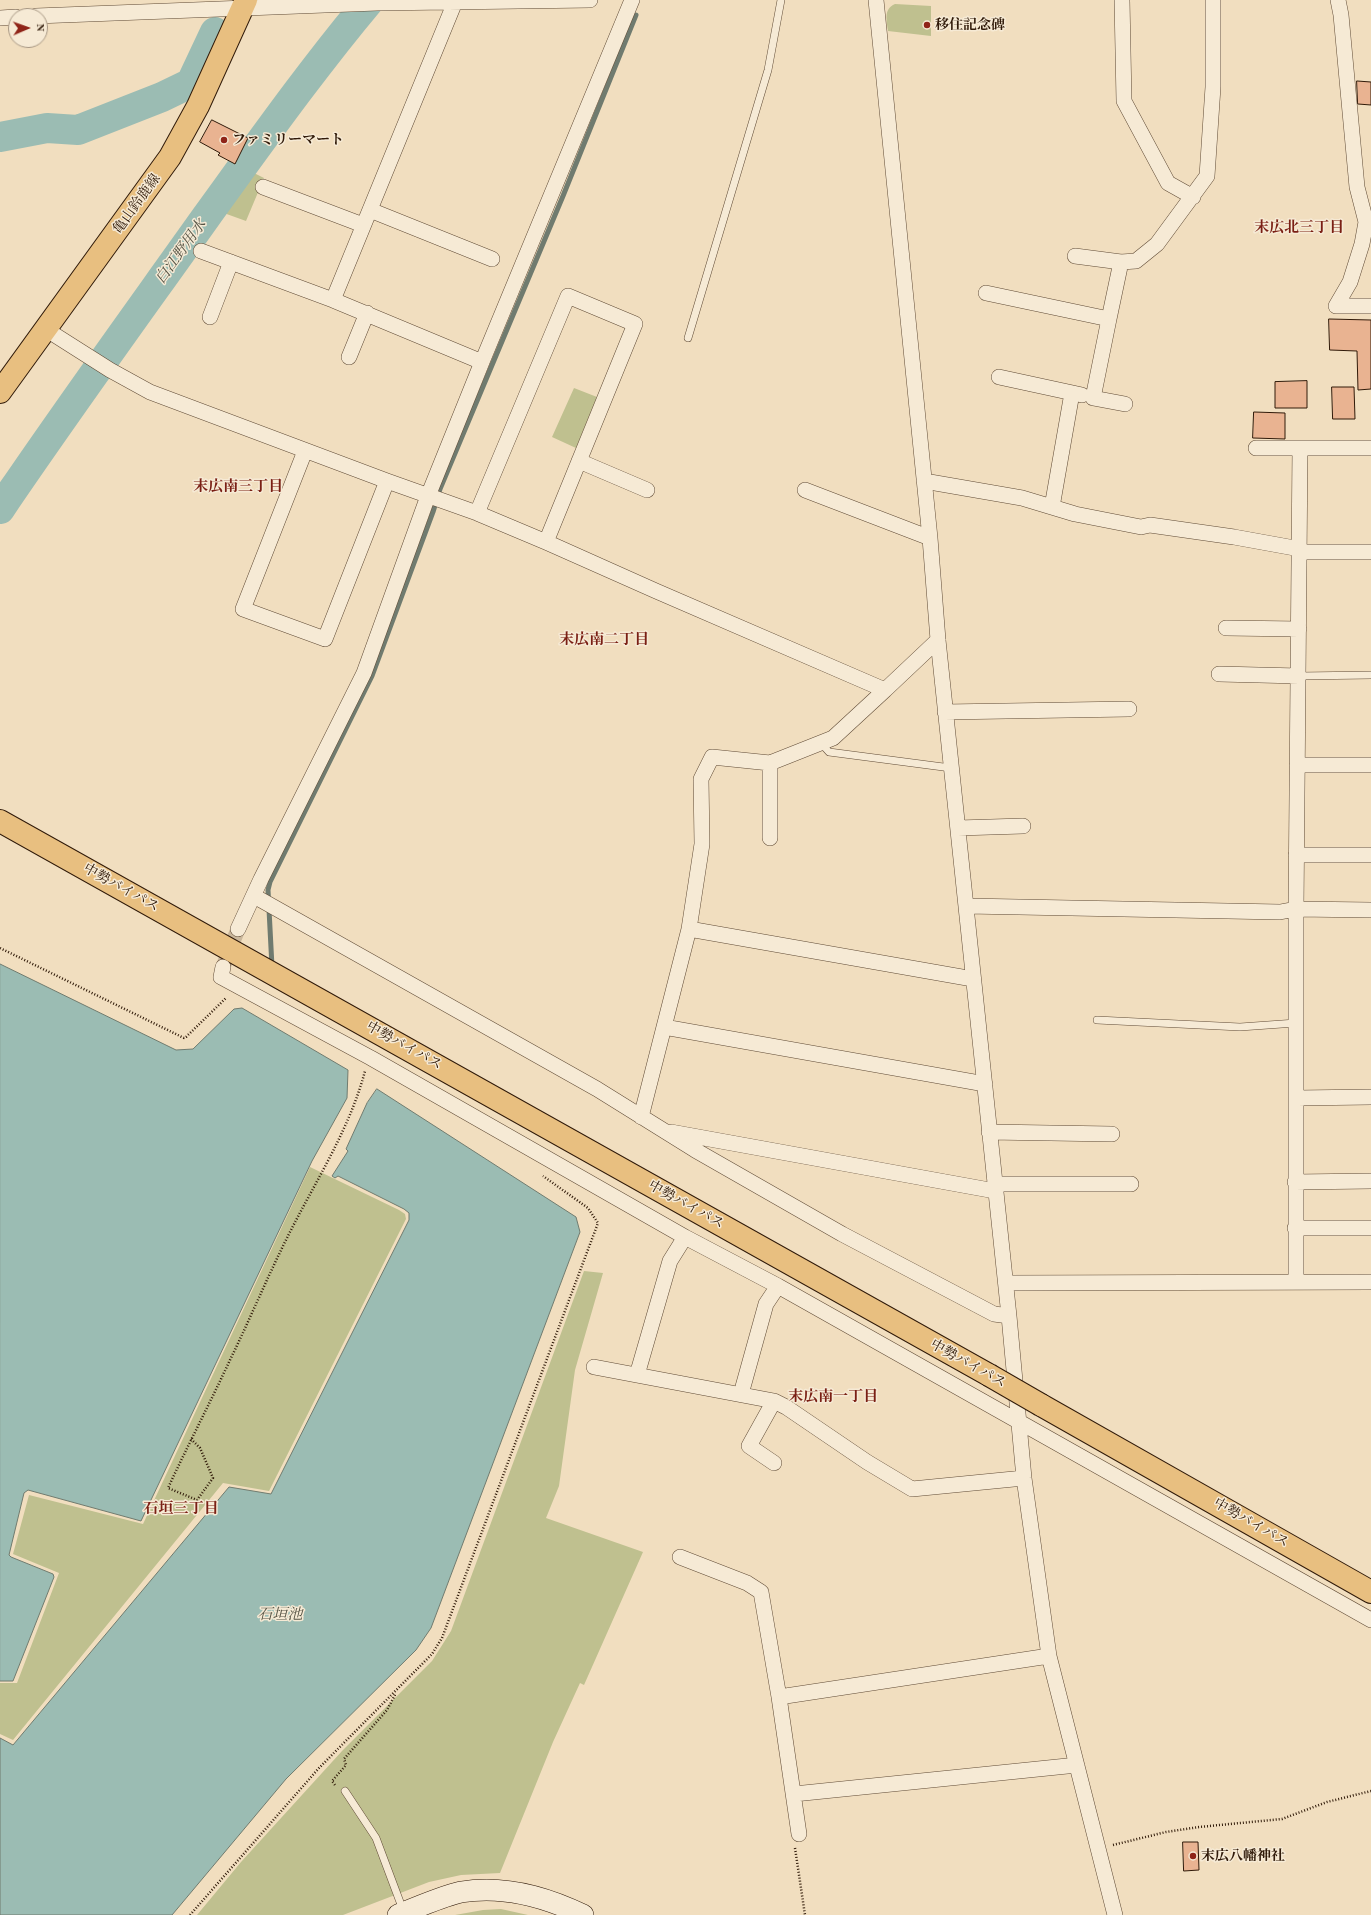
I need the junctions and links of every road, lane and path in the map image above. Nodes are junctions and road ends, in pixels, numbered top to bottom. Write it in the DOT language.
graph roads {
  1 [pos="590,0"];
  2 [pos="632,0"];
  3 [pos="781,0"];
  4 [pos="876,0"];
  5 [pos="1122,0"];
  6 [pos="1213,0"];
  7 [pos="1338,0"];
  8 [pos="455,2"];
  9 [pos="244,4"];
  10 [pos="48,15"];
  11 [pos="263,187"];
  12 [pos="1193,197"];
  13 [pos="370,210"];
  14 [pos="1368,222"];
  15 [pos="363,225"];
  16 [pos="201,251"];
  17 [pos="1075,256"];
  18 [pos="492,259"];
  19 [pos="231,262"];
  20 [pos="1121,262"];
  21 [pos="986,293"];
  22 [pos="333,300"];
  23 [pos="1371,306"];
  24 [pos="366,313"];
  25 [pos="210,317"];
  26 [pos="1109,319"];
  27 [pos="47,330"];
  28 [pos="688,338"];
  29 [pos="349,357"];
  30 [pos="482,362"];
  31 [pos="999,377"];
  32 [pos="0,392"];
  33 [pos="1072,393"];
  34 [pos="1093,398"];
  35 [pos="1125,404"];
  36 [pos="1256,448"];
  37 [pos="1300,448"];
  38 [pos="1371,448"];
  39 [pos="305,451"];
  40 [pos="579,461"];
  41 [pos="386,481"];
  42 [pos="924,481"];
  43 [pos="647,490"];
  44 [pos="805,490"];
  45 [pos="428,496"];
  46 [pos="1052,507"];
  47 [pos="477,513"];
  48 [pos="930,538"];
  49 [pos="546,542"];
  50 [pos="1300,551"];
  51 [pos="1371,552"];
  52 [pos="1226,628"];
  53 [pos="1299,629"];
  54 [pos="938,640"];
  55 [pos="1219,674"];
  56 [pos="1371,675"];
  57 [pos="1299,676"];
  58 [pos="885,690"];
  59 [pos="1129,709"];
  60 [pos="945,712"];
  61 [pos="821,743"];
  62 [pos="770,763"];
  63 [pos="1297,765"];
  64 [pos="1371,765"];
  65 [pos="951,768"];
  66 [pos="0,821"];
  67 [pos="1023,826"];
  68 [pos="958,828"];
  69 [pos="770,838"];
  70 [pos="1296,855"];
  71 [pos="1371,855"];
  72 [pos="254,896"];
  73 [pos="966,906"];
  74 [pos="1296,909"];
  75 [pos="1371,910"];
  76 [pos="238,928"];
  77 [pos="689,930"];
  78 [pos="0,948"];
  79 [pos="223,967"];
  80 [pos="973,979"];
  81 [pos="229,996"];
  82 [pos="1097,1020"];
  83 [pos="1296,1023"];
  84 [pos="664,1027"];
  85 [pos="367,1065"];
  86 [pos="985,1084"];
  87 [pos="1371,1097"];
  88 [pos="1297,1098"];
  89 [pos="641,1117"];
  90 [pos="663,1130"];
  91 [pos="989,1132"];
  92 [pos="1112,1134"];
  93 [pos="540,1174"];
  94 [pos="1371,1181"];
  95 [pos="1295,1182"];
  96 [pos="1131,1184"];
  97 [pos="995,1188"];
  98 [pos="1295,1228"];
  99 [pos="1371,1228"];
  100 [pos="685,1237"];
  101 [pos="1296,1282"];
  102 [pos="1371,1282"];
  103 [pos="1006,1283"];
  104 [pos="778,1286"];
  105 [pos="1009,1316"];
  106 [pos="594,1367"];
  107 [pos="636,1374"];
  108 [pos="741,1394"];
  109 [pos="774,1401"];
  110 [pos="1019,1422"];
  111 [pos="191,1439"];
  112 [pos="774,1464"];
  113 [pos="1024,1478"];
  114 [pos="680,1557"];
  115 [pos="1371,1592"];
  116 [pos="1371,1620"];
  117 [pos="1049,1656"];
  118 [pos="398,1690"];
  119 [pos="780,1697"];
  120 [pos="1077,1765"];
  121 [pos="345,1791"];
  122 [pos="1371,1791"];
  123 [pos="794,1794"];
  124 [pos="799,1834"];
  125 [pos="1098,1849"];
  126 [pos="401,1914"];
  127 [pos="190,1915"];
  128 [pos="583,1915"];
  129 [pos="806,1915"];
  130 [pos="1115,1915"];
  1 -- 8 [label="street"];
  2 -- 30 [label="street"];
  3 -- 28 [label="lane"];
  4 -- 42 [label="street"];
  5 -- 12 [label="street"];
  6 -- 12 [label="street"];
  7 -- 14 [label="street"];
  8 -- 9 [label="street"];
  8 -- 13 [label="street"];
  9 -- 10 [label="street"];
  9 -- 27 [label="main road, 亀山鈴鹿線"];
  11 -- 15 [label="street"];
  12 -- 20 [label="street"];
  13 -- 15 [label="street"];
  13 -- 18 [label="street"];
  14 -- 23 [label="street"];
  15 -- 22 [label="street"];
  16 -- 19 [label="street"];
  17 -- 20 [label="street"];
  19 -- 22 [label="street"];
  19 -- 25 [label="street"];
  20 -- 26 [label="street"];
  21 -- 26 [label="street"];
  22 -- 24 [label="street"];
  24 -- 29 [label="street"];
  24 -- 30 [label="street"];
  26 -- 34 [label="street"];
  27 -- 32 [label="main road, 亀山鈴鹿線"];
  27 -- 39 [label="street"];
  30 -- 45 [label="street"];
  31 -- 33 [label="street"];
  33 -- 34 [label="street"];
  33 -- 46 [label="street"];
  34 -- 35 [label="street"];
  36 -- 37 [label="street"];
  37 -- 38 [label="street"];
  37 -- 50 [label="street"];
  39 -- 41 [label="street"];
  39 -- 41 [label="street"];
  40 -- 43 [label="street"];
  40 -- 47 [label="street"];
  40 -- 49 [label="street"];
  41 -- 45 [label="street"];
  42 -- 46 [label="street"];
  42 -- 48 [label="street"];
  44 -- 48 [label="street"];
  45 -- 47 [label="street"];
  45 -- 72 [label="street"];
  46 -- 50 [label="street"];
  47 -- 49 [label="street"];
  48 -- 54 [label="street"];
  49 -- 58 [label="street"];
  50 -- 51 [label="street"];
  50 -- 53 [label="street"];
  52 -- 53 [label="street"];
  53 -- 57 [label="street"];
  54 -- 58 [label="street"];
  54 -- 60 [label="street"];
  55 -- 57 [label="street"];
  56 -- 57 [label="lane"];
  57 -- 63 [label="street"];
  58 -- 61 [label="street"];
  59 -- 60 [label="street"];
  60 -- 65 [label="street"];
  61 -- 62 [label="street"];
  61 -- 65 [label="lane"];
  62 -- 69 [label="street"];
  62 -- 77 [label="street"];
  63 -- 64 [label="street"];
  63 -- 70 [label="street"];
  65 -- 68 [label="street"];
  66 -- 115 [label="main road, 中勢バイパス, bridge"];
  67 -- 68 [label="street"];
  68 -- 73 [label="street"];
  70 -- 71 [label="street"];
  70 -- 74 [label="street"];
  72 -- 76 [label="street"];
  72 -- 89 [label="street"];
  73 -- 74 [label="street"];
  73 -- 80 [label="street"];
  74 -- 75 [label="street"];
  74 -- 83 [label="street"];
  77 -- 80 [label="street"];
  77 -- 84 [label="street"];
  78 -- 81 [label="path"];
  79 -- 100 [label="street"];
  80 -- 86 [label="street"];
  82 -- 83 [label="lane"];
  83 -- 88 [label="street"];
  84 -- 86 [label="street"];
  84 -- 89 [label="street"];
  85 -- 111 [label="path"];
  86 -- 91 [label="street"];
  87 -- 88 [label="street"];
  88 -- 95 [label="street"];
  89 -- 90 [label="street"];
  90 -- 97 [label="street"];
  90 -- 105 [label="street"];
  91 -- 92 [label="street"];
  91 -- 97 [label="street"];
  93 -- 118 [label="path"];
  94 -- 95 [label="street"];
  95 -- 98 [label="street"];
  96 -- 97 [label="street"];
  97 -- 103 [label="street"];
  98 -- 99 [label="street"];
  98 -- 101 [label="street"];
  100 -- 104 [label="street"];
  100 -- 107 [label="street"];
  101 -- 102 [label="street"];
  101 -- 103 [label="street"];
  103 -- 105 [label="street"];
  104 -- 108 [label="street"];
  104 -- 110 [label="street"];
  105 -- 110 [label="street"];
  106 -- 107 [label="street"];
  107 -- 108 [label="street"];
  108 -- 109 [label="street"];
  109 -- 112 [label="street"];
  109 -- 113 [label="street"];
  110 -- 113 [label="street"];
  110 -- 116 [label="street"];
  111 -- 111 [label="path"];
  113 -- 117 [label="street"];
  114 -- 119 [label="street"];
  117 -- 119 [label="street"];
  117 -- 120 [label="street"];
  118 -- 121 [label="path"];
  118 -- 127 [label="path"];
  119 -- 123 [label="street"];
  120 -- 123 [label="street"];
  120 -- 125 [label="street"];
  121 -- 126 [label="lane"];
  122 -- 125 [label="path"];
  123 -- 124 [label="street"];
  124 -- 129 [label="path"];
  125 -- 130 [label="street"];
  126 -- 128 [label="street"];
}
